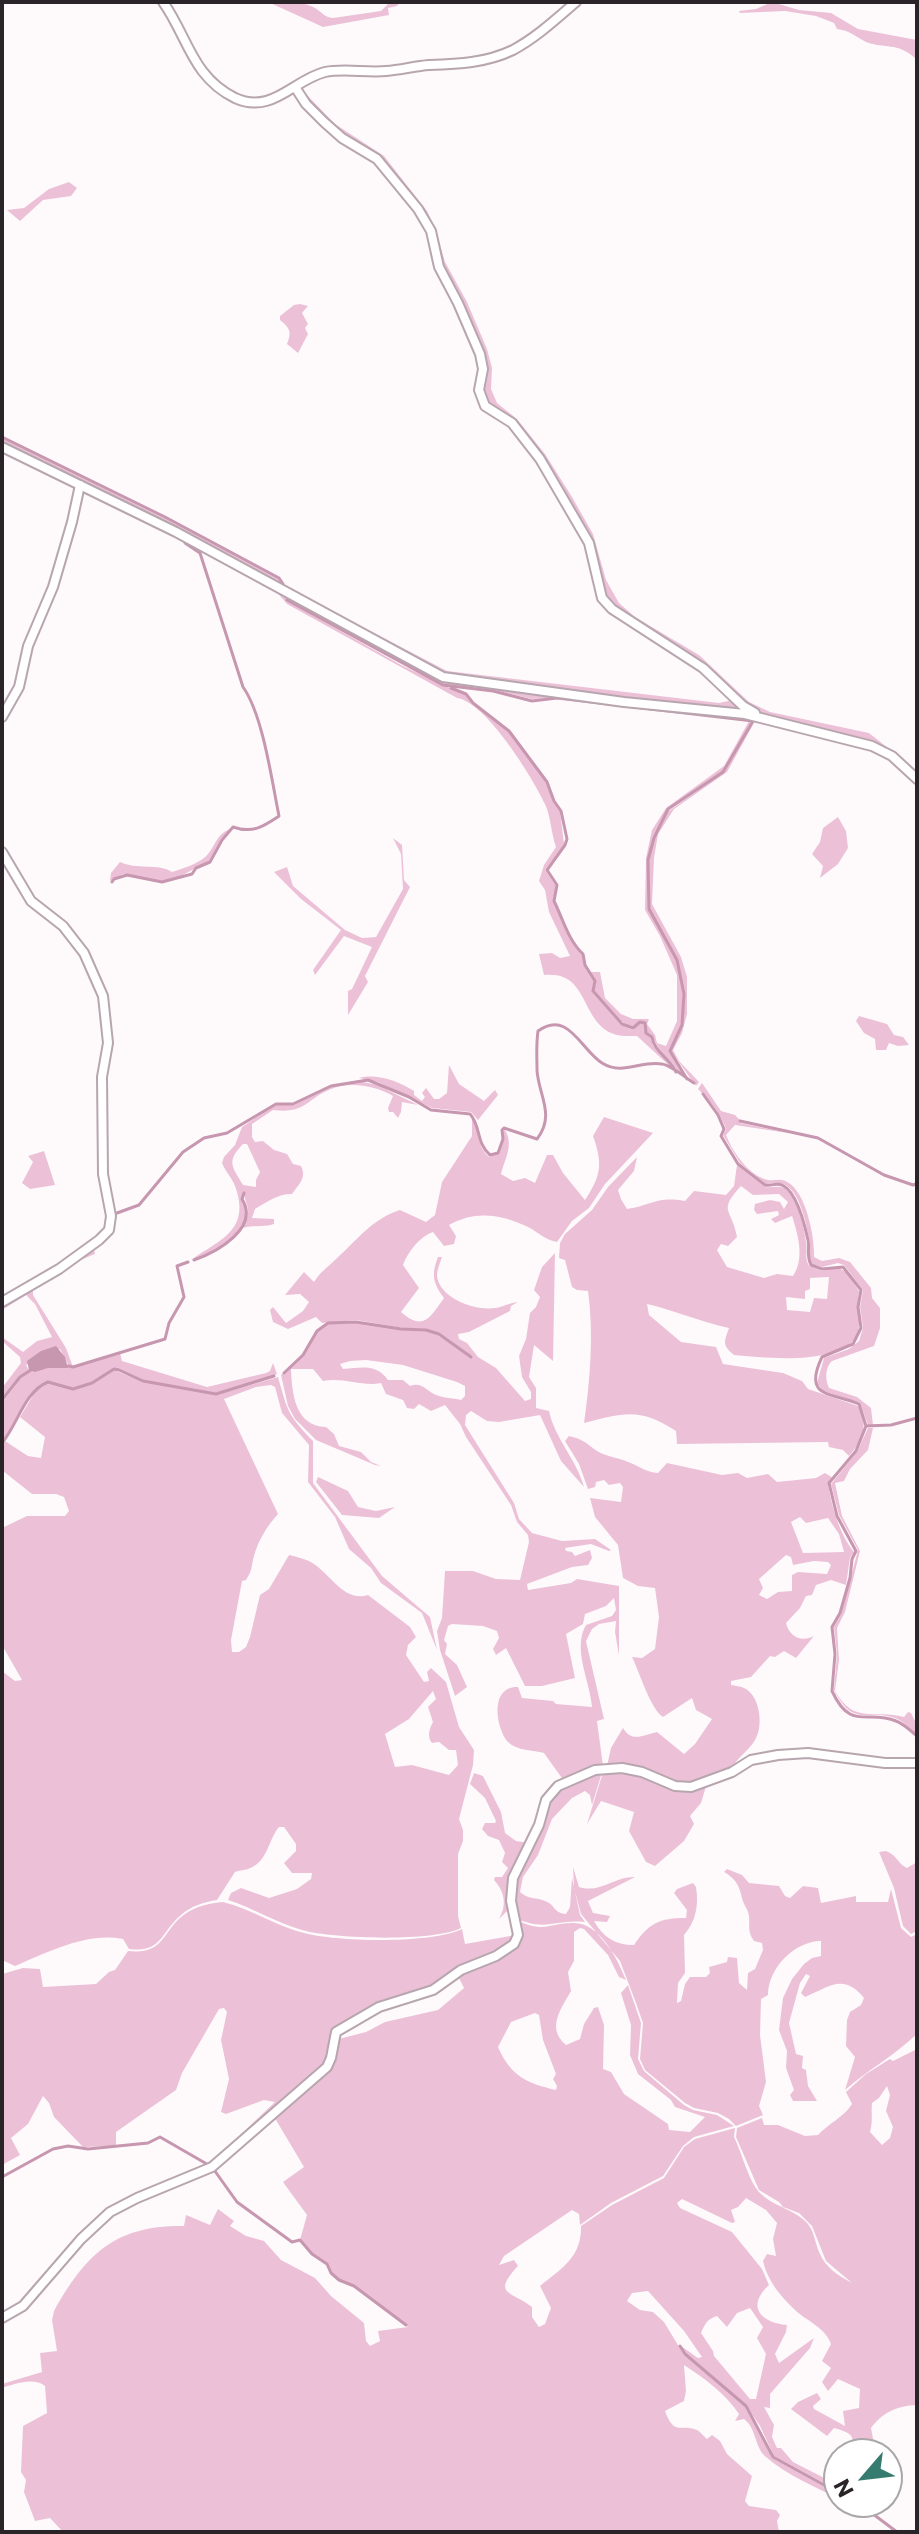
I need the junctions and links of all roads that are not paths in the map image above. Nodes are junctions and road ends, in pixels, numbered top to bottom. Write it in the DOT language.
graph roads {
  1 [pos="163,2"];
  2 [pos="576,2"];
  3 [pos="295,87"];
  4 [pos="2,447"];
  5 [pos="80,485"];
  6 [pos="2,717"];
  7 [pos="771,720"];
  8 [pos="917,779"];
  9 [pos="2,852"];
  10 [pos="2,1302"];
  11 [pos="917,1763"];
  12 [pos="2,2318"];
  1 -- 3 [label="street"];
  2 -- 3 [label="street"];
  3 -- 7 [label="street"];
  4 -- 5 [label="street"];
  5 -- 6 [label="street"];
  5 -- 7 [label="street"];
  7 -- 8 [label="street"];
  9 -- 10 [label="street"];
  11 -- 12 [label="street"];
}
